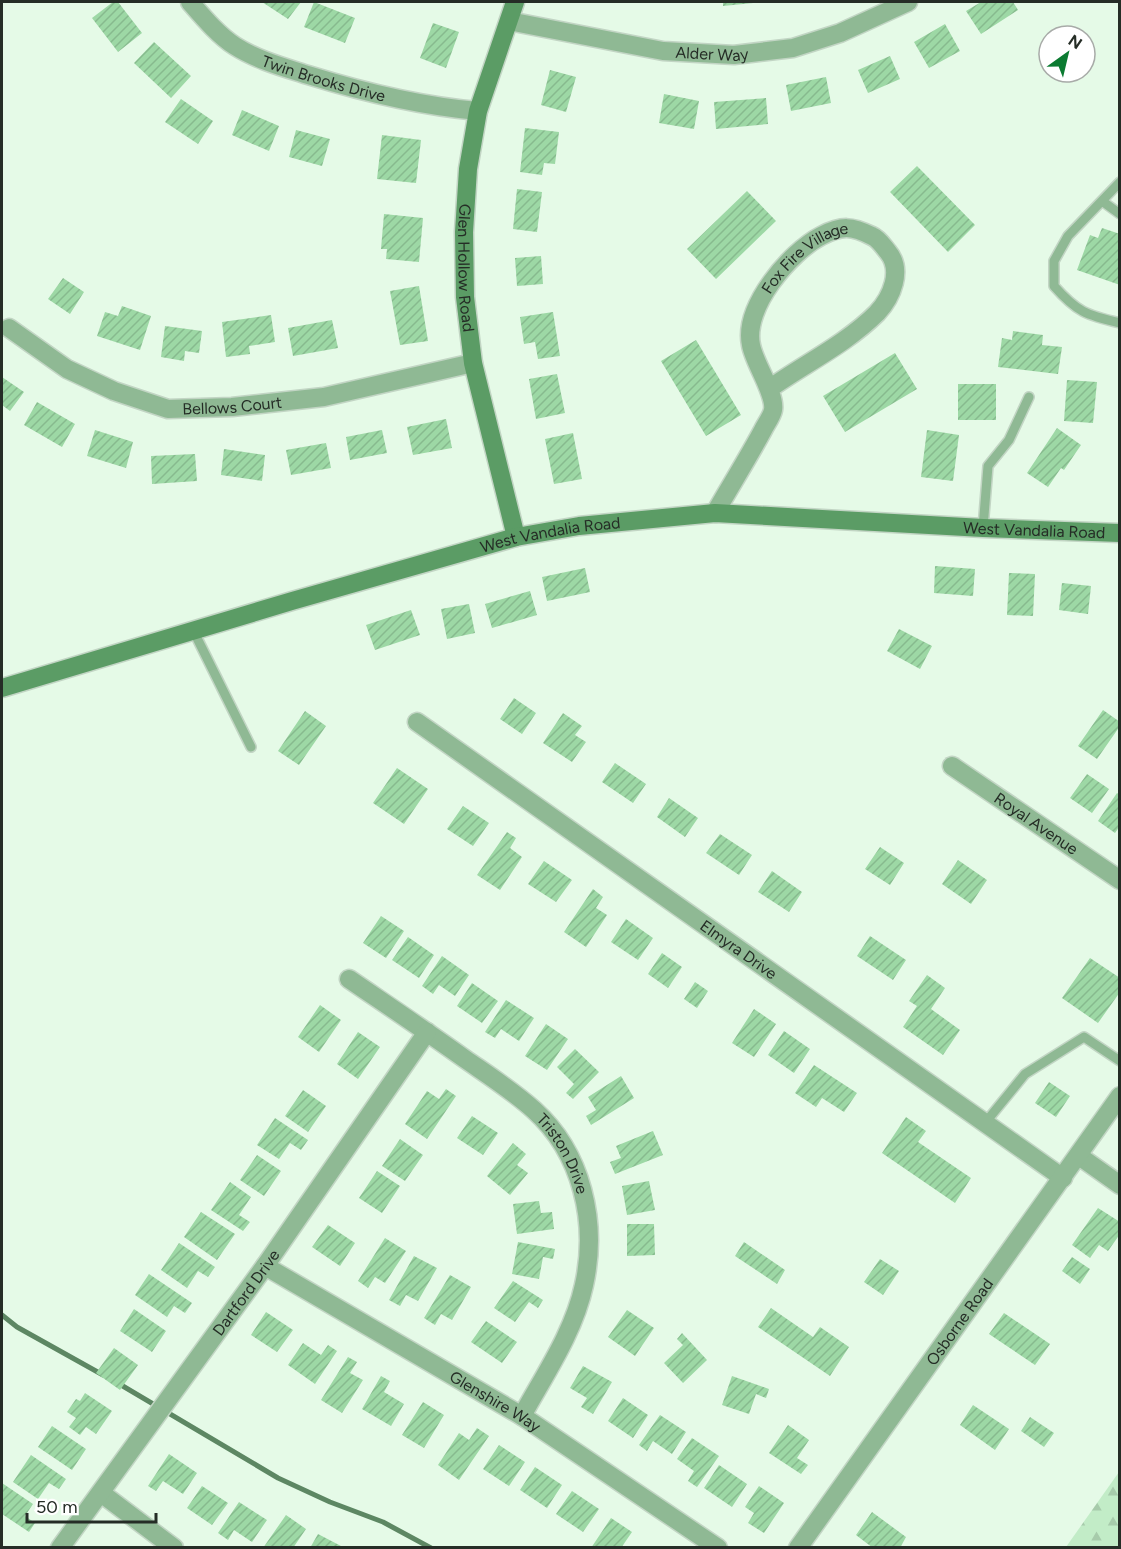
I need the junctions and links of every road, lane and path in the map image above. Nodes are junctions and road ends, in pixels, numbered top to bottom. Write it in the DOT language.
graph roads {
  1 [pos="190,2"];
  2 [pos="515,2"];
  3 [pos="909,2"];
  4 [pos="509,21"];
  5 [pos="477,111"];
  6 [pos="1119,182"];
  7 [pos="1102,201"];
  8 [pos="1119,214"];
  9 [pos="1119,323"];
  10 [pos="9,328"];
  11 [pos="473,363"];
  12 [pos="769,389"];
  13 [pos="1029,397"];
  14 [pos="715,513"];
  15 [pos="983,528"];
  16 [pos="1119,533"];
  17 [pos="516,537"];
  18 [pos="193,630"];
  19 [pos="2,688"];
  20 [pos="417,722"];
  21 [pos="250,747"];
  22 [pos="952,766"];
  23 [pos="1119,880"];
  24 [pos="348,979"];
  25 [pos="427,1032"];
  26 [pos="1119,1061"];
  27 [pos="1119,1096"];
  28 [pos="985,1123"];
  29 [pos="1078,1156"];
  30 [pos="1063,1178"];
  31 [pos="1119,1185"];
  32 [pos="265,1266"];
  33 [pos="522,1416"];
  34 [pos="101,1493"];
  35 [pos="60,1548"];
  36 [pos="174,1548"];
  37 [pos="718,1548"];
  38 [pos="798,1548"];
  1 -- 5 [label="street, Twin Brooks Drive"];
  2 -- 4 [label="main road, Glen Hollow Road"];
  3 -- 4 [label="street, Alder Way"];
  4 -- 5 [label="main road, Glen Hollow Road"];
  5 -- 11 [label="main road, Glen Hollow Road"];
  6 -- 7 [label="lane"];
  7 -- 8 [label="lane"];
  7 -- 9 [label="lane"];
  10 -- 11 [label="street, Bellows Court"];
  11 -- 17 [label="main road, Glen Hollow Road"];
  12 -- 12 [label="street, Fox Fire Village"];
  12 -- 14 [label="street, Fox Fire Village"];
  13 -- 15 [label="lane"];
  14 -- 15 [label="main road, West Vandalia Road"];
  14 -- 17 [label="main road, West Vandalia Road"];
  15 -- 16 [label="main road, West Vandalia Road"];
  17 -- 18 [label="main road, West Vandalia Road"];
  18 -- 19 [label="main road, West Vandalia Road"];
  18 -- 21 [label="lane"];
  20 -- 28 [label="street, Elmyra Drive"];
  22 -- 23 [label="street, Royal Avenue"];
  24 -- 25 [label="street, Triston Drive"];
  25 -- 32 [label="street, Dartford Drive"];
  25 -- 33 [label="street, Triston Drive"];
  26 -- 28 [label="lane"];
  27 -- 29 [label="street, Osborne Road"];
  28 -- 30 [label="street, Elmyra Drive"];
  29 -- 30 [label="street, Osborne Road"];
  29 -- 31 [label="street"];
  30 -- 38 [label="street, Osborne Road"];
  32 -- 33 [label="street, Glenshire Way"];
  32 -- 34 [label="street, Dartford Drive"];
  33 -- 37 [label="street, Glenshire Way"];
  34 -- 35 [label="street, Dartford Drive"];
  34 -- 36 [label="street"];
}
